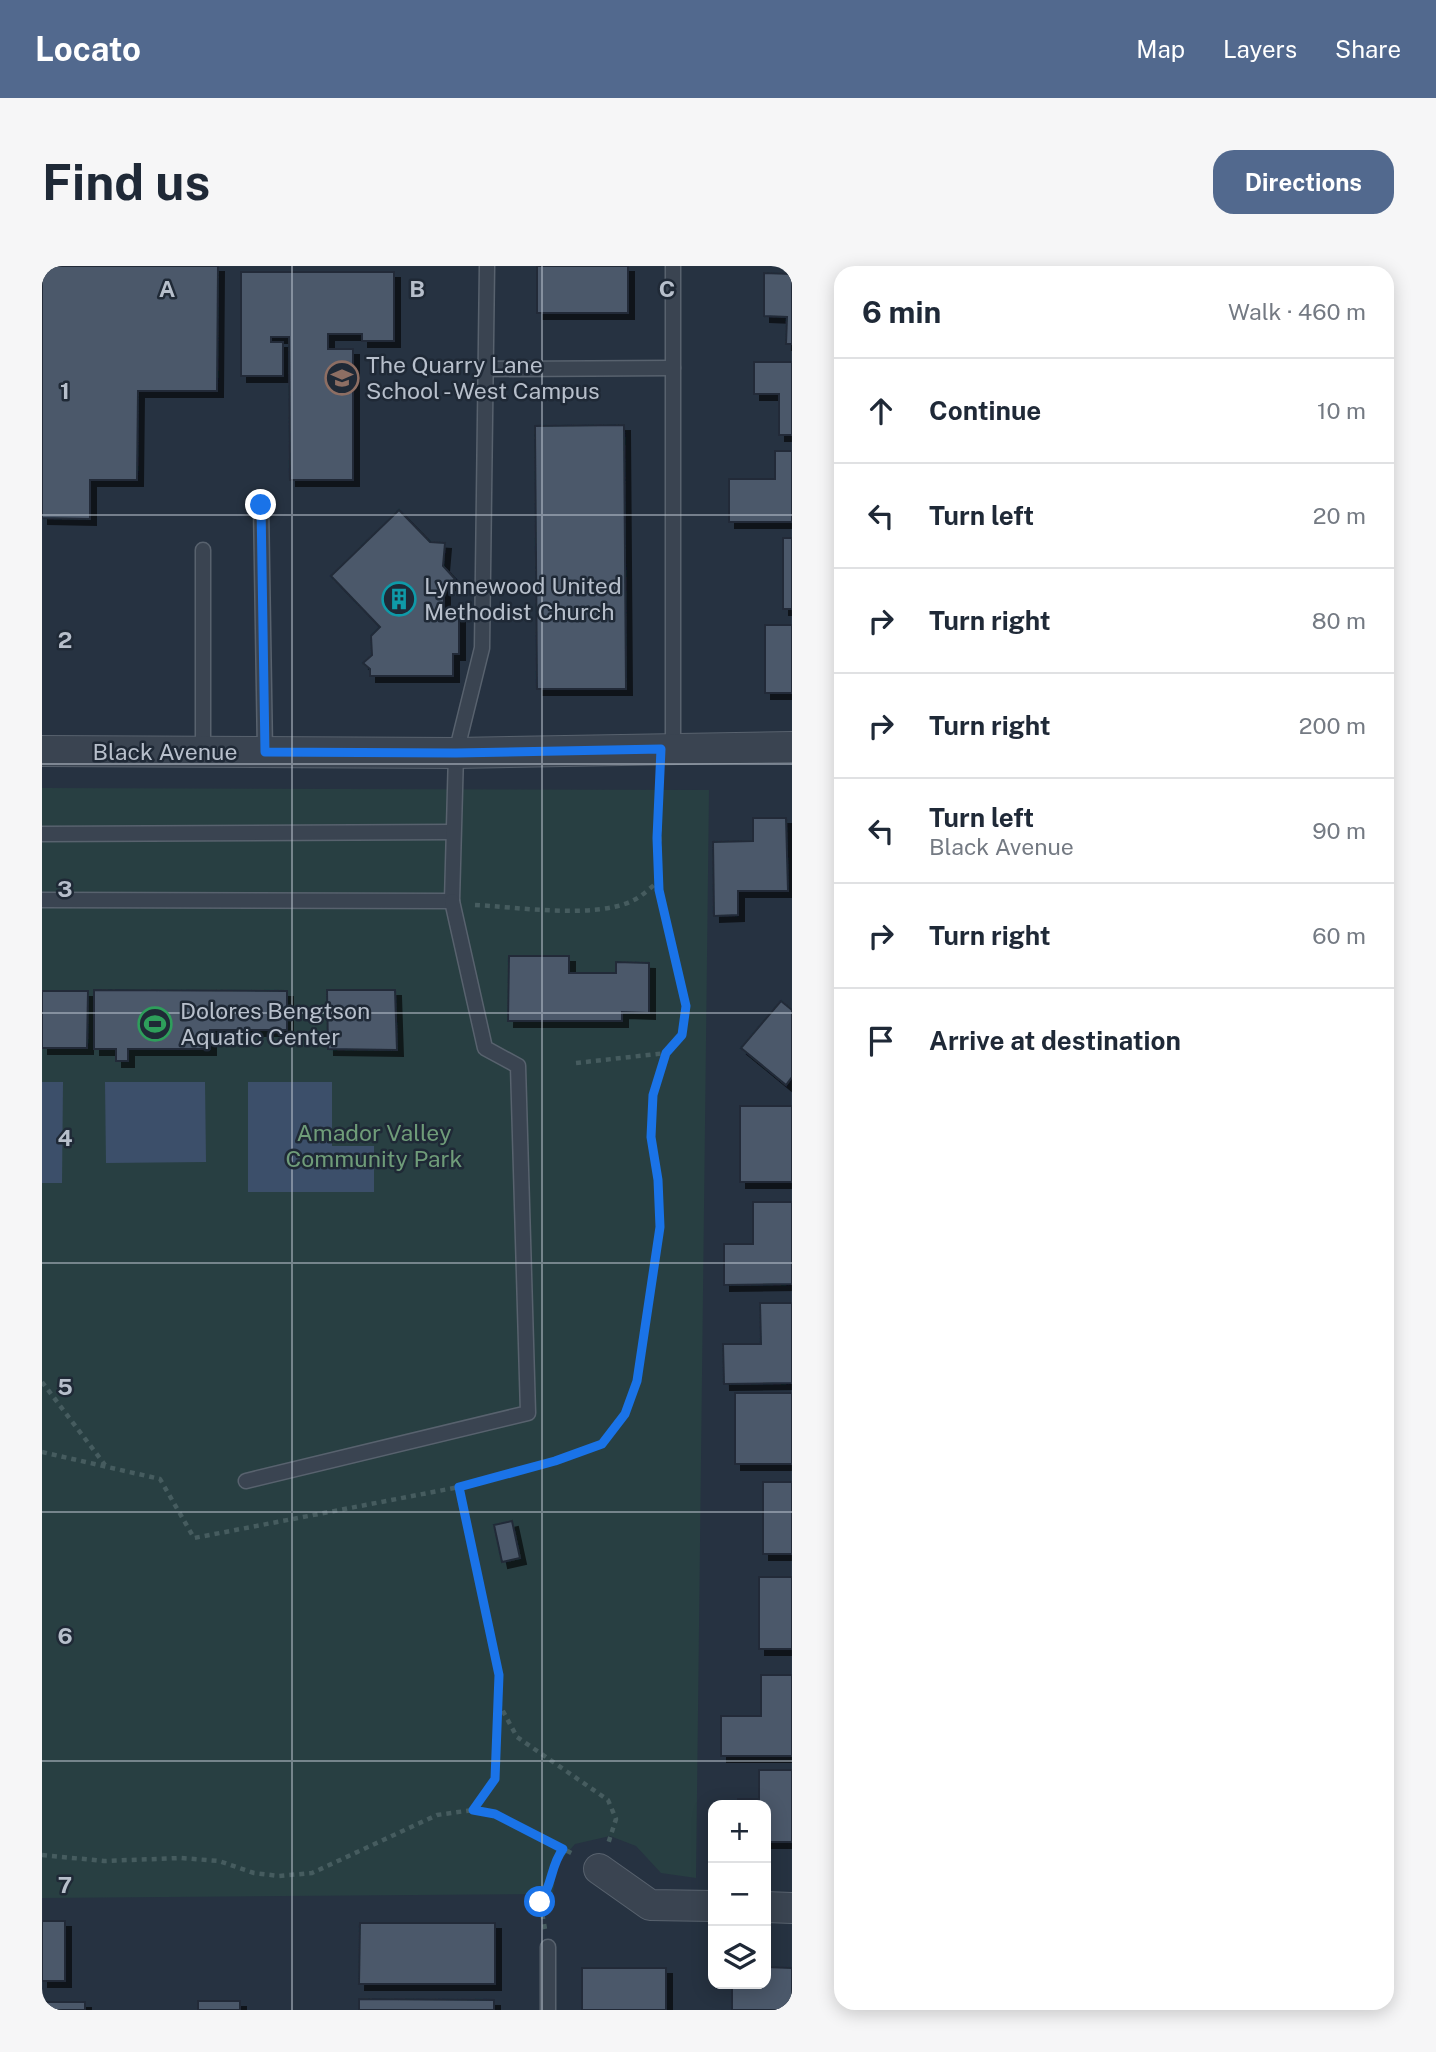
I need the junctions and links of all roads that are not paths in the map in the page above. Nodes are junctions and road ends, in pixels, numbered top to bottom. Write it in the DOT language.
graph roads {
  1 [pos="487,266"];
  2 [pos="673,266"];
  3 [pos="673,368"];
  4 [pos="486,369"];
  5 [pos="261,505"];
  6 [pos="203,550"];
  7 [pos="792,747"];
  8 [pos="667,749"];
  9 [pos="42,751"];
  10 [pos="203,752"];
  11 [pos="265,752"];
  12 [pos="456,753"];
  13 [pos="453,832"];
  14 [pos="42,834"];
  15 [pos="42,900"];
  16 [pos="457,903"];
  17 [pos="246,1481"];
  18 [pos="599,1869"];
  19 [pos="708,1906"];
  20 [pos="771,1907"];
  21 [pos="792,1908"];
  22 [pos="548,1947"];
  23 [pos="548,2010"];
  1 -- 4 [label="lane"];
  2 -- 3 [label="lane"];
  3 -- 4 [label="lane"];
  3 -- 8 [label="lane"];
  4 -- 12 [label="lane"];
  5 -- 11 [label="lane"];
  6 -- 10 [label="lane"];
  7 -- 8 [label="street, Black Avenue"];
  8 -- 12 [label="street, Black Avenue"];
  9 -- 10 [label="street, Black Avenue"];
  10 -- 11 [label="street, Black Avenue"];
  11 -- 12 [label="street, Black Avenue"];
  12 -- 13 [label="lane"];
  13 -- 14 [label="lane"];
  13 -- 16 [label="lane"];
  15 -- 16 [label="lane"];
  16 -- 17 [label="lane"];
  18 -- 19 [label="street"];
  20 -- 21 [label="street"];
  22 -- 23 [label="lane"];
}
